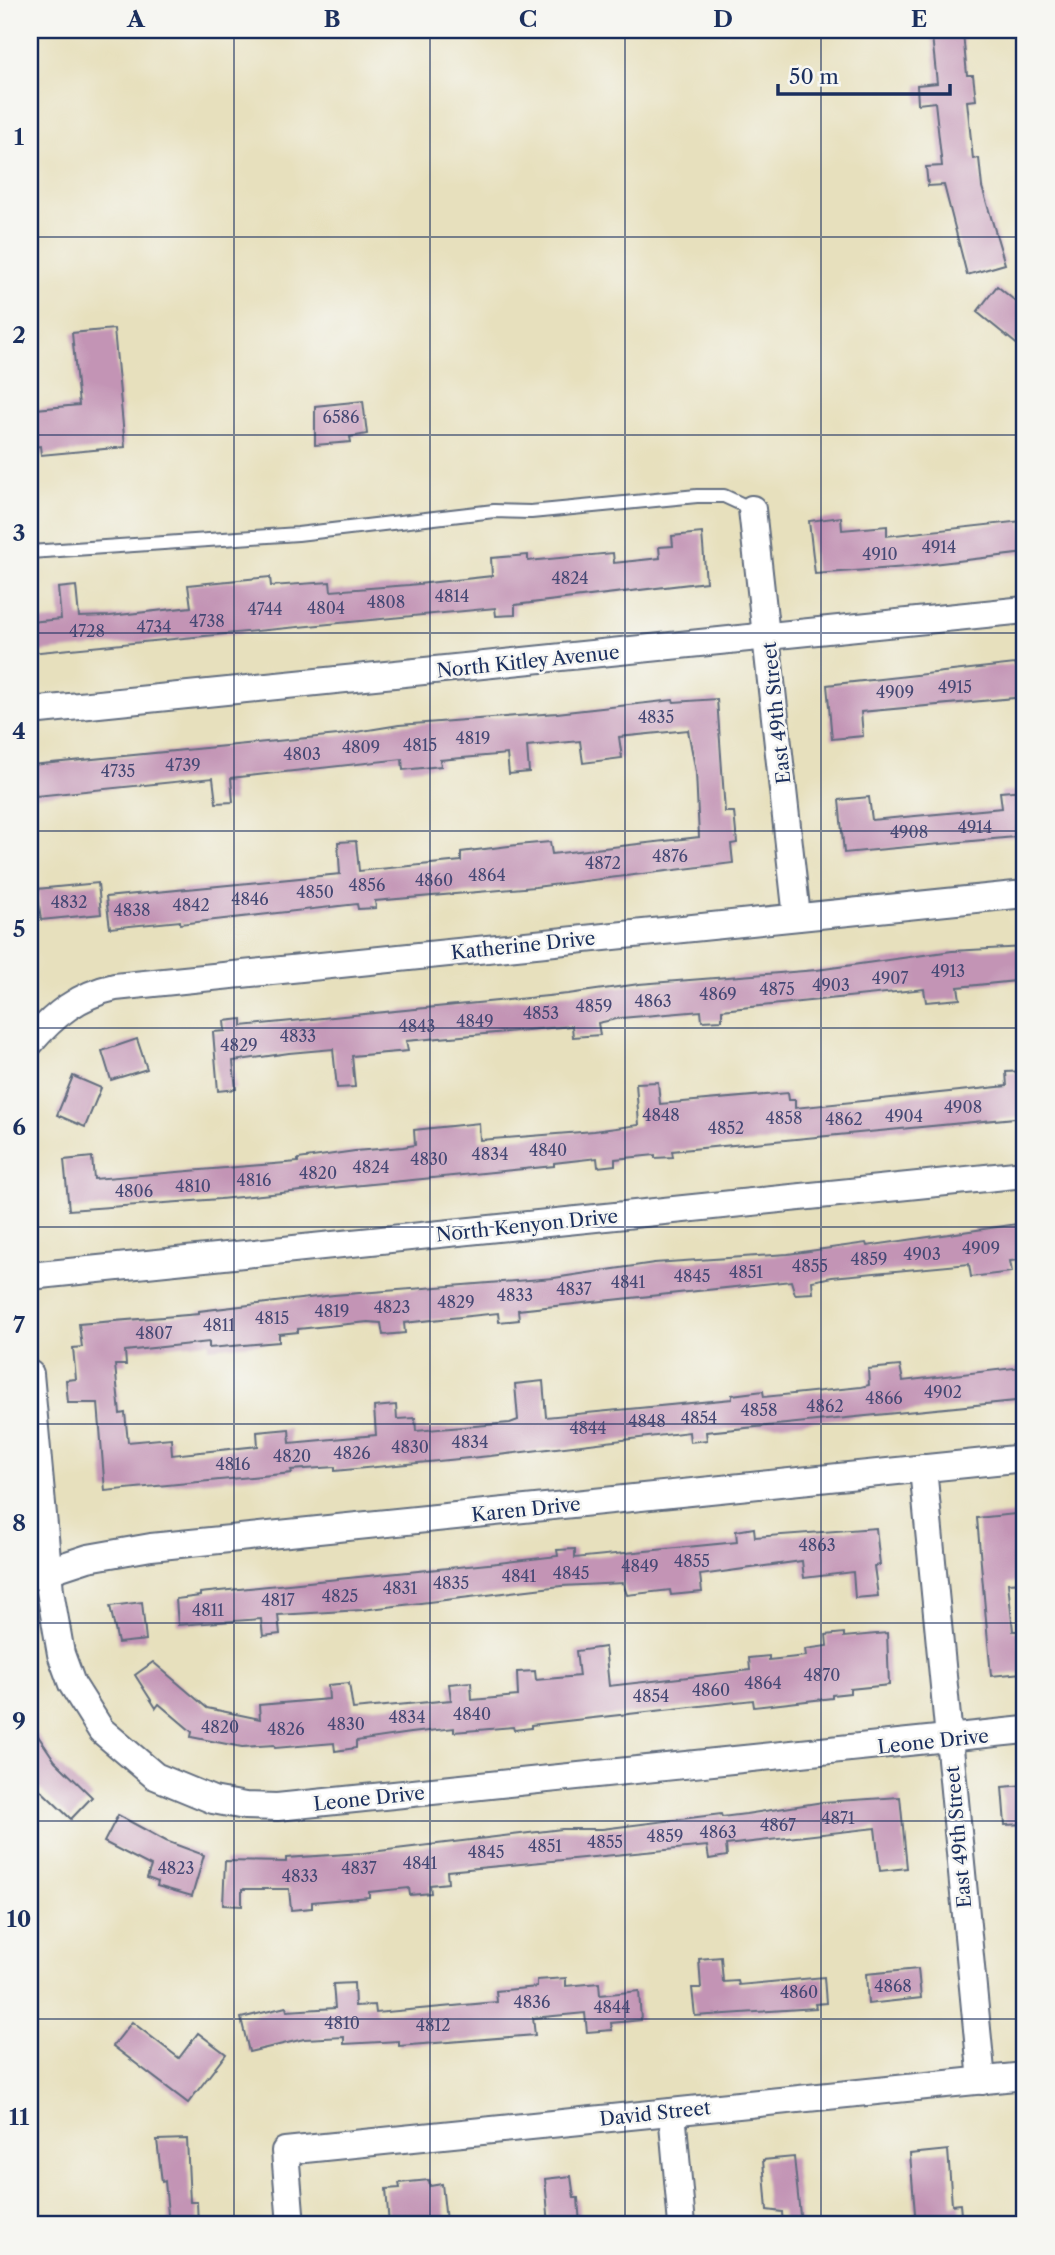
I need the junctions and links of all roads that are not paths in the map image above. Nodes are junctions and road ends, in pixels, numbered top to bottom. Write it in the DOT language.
graph roads {
  1 [pos="752,509"];
  2 [pos="30,552"];
  3 [pos="1025,610"];
  4 [pos="768,636"];
  5 [pos="30,711"];
  6 [pos="1025,894"];
  7 [pos="797,917"];
  8 [pos="33,1039"];
  9 [pos="1025,1174"];
  10 [pos="30,1276"];
  11 [pos="30,1374"];
  12 [pos="1025,1458"];
  13 [pos="923,1468"];
  14 [pos="39,1574"];
  15 [pos="1025,1730"];
  16 [pos="949,1740"];
  17 [pos="1025,2076"];
  18 [pos="982,2081"];
  19 [pos="672,2112"];
  20 [pos="291,2225"];
  21 [pos="682,2225"];
  1 -- 2 [label="lane"];
  1 -- 4 [label="street, East 49th Street"];
  3 -- 4 [label="street, North Kitley Avenue"];
  4 -- 5 [label="street, North Kitley Avenue"];
  4 -- 7 [label="street, East 49th Street"];
  6 -- 7 [label="street, Katherine Drive"];
  7 -- 8 [label="street, Katherine Drive"];
  9 -- 10 [label="street, North Kenyon Drive"];
  11 -- 14 [label="street, Leone Drive"];
  12 -- 13 [label="street, Karen Drive"];
  13 -- 14 [label="street, Karen Drive"];
  13 -- 16 [label="street, East 49th Street"];
  14 -- 16 [label="street, Leone Drive"];
  15 -- 16 [label="street, Leone Drive"];
  16 -- 18 [label="street, East 49th Street"];
  17 -- 18 [label="street, David Street"];
  18 -- 19 [label="street, David Street"];
  19 -- 20 [label="street, David Street"];
  19 -- 21 [label="street"];
}
